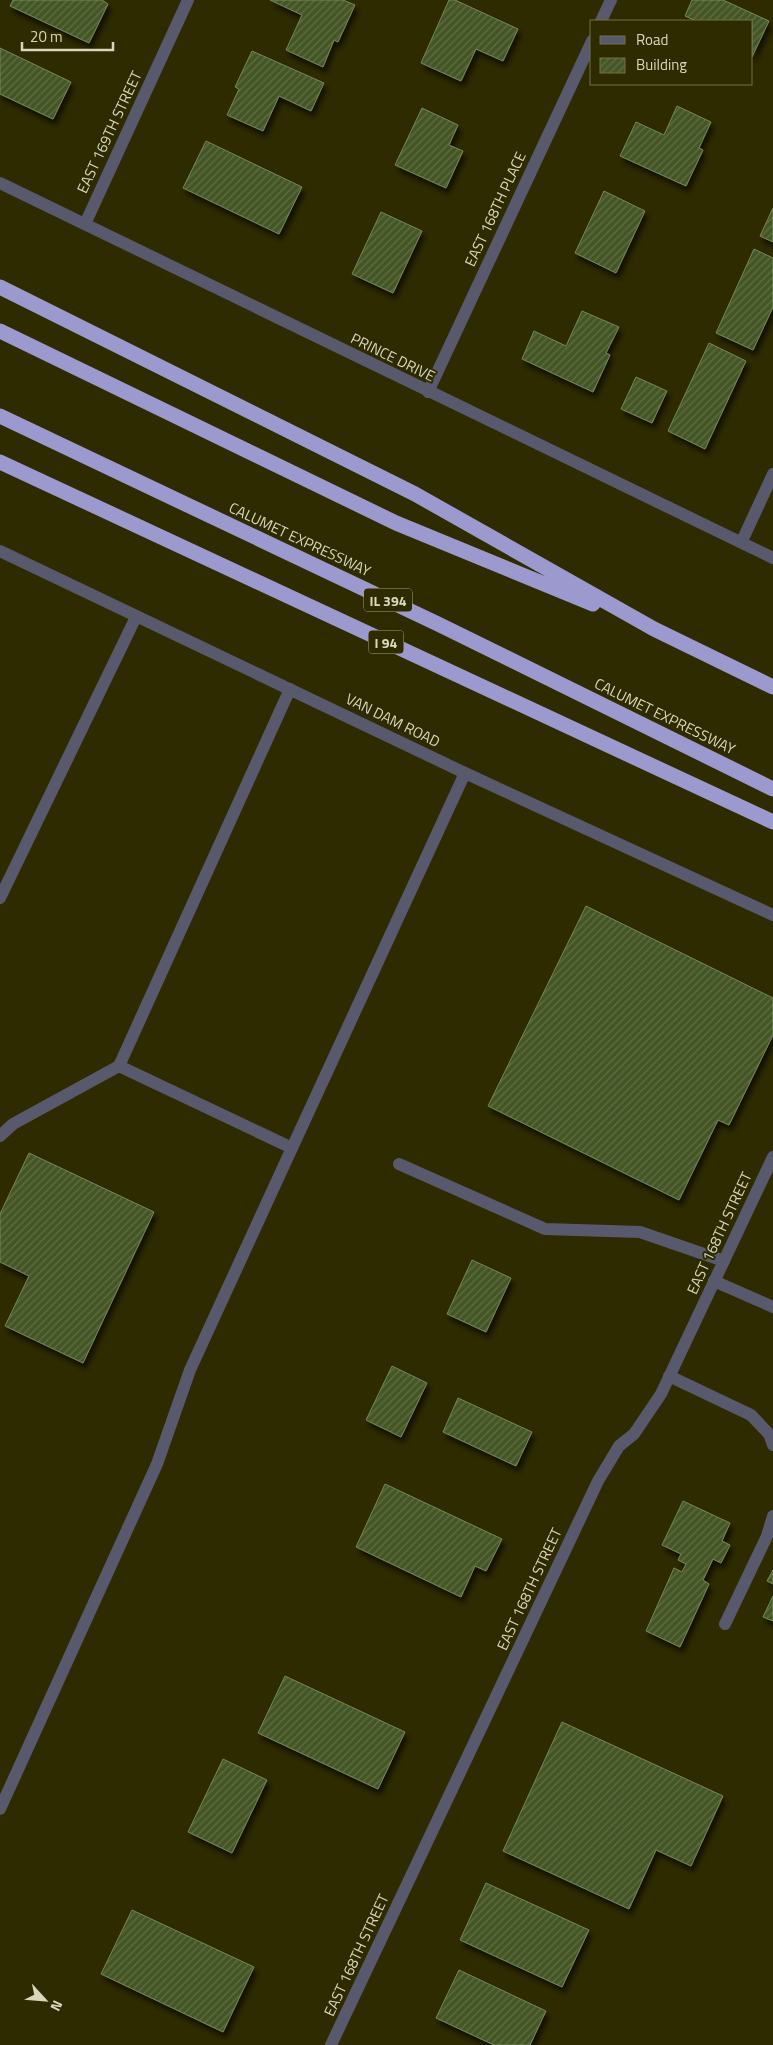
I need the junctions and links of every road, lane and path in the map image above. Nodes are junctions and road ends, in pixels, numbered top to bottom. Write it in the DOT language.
graph roads {
  1 [pos="188,0"];
  2 [pos="611,0"];
  3 [pos="601,20"];
  4 [pos="590,45"];
  5 [pos="0,183"];
  6 [pos="84,224"];
  7 [pos="0,287"];
  8 [pos="0,331"];
  9 [pos="428,392"];
  10 [pos="0,416"];
  11 [pos="0,462"];
  12 [pos="773,474"];
  13 [pos="742,541"];
  14 [pos="0,550"];
  15 [pos="773,558"];
  16 [pos="136,617"];
  17 [pos="654,629"];
  18 [pos="773,687"];
  19 [pos="290,689"];
  20 [pos="465,773"];
  21 [pos="773,789"];
  22 [pos="773,822"];
  23 [pos="0,898"];
  24 [pos="773,915"];
  25 [pos="119,1066"];
  26 [pos="0,1136"];
  27 [pos="292,1148"];
  28 [pos="773,1157"];
  29 [pos="399,1164"];
  30 [pos="724,1262"];
  31 [pos="714,1281"];
  32 [pos="773,1307"];
  33 [pos="670,1376"];
  34 [pos="773,1445"];
  35 [pos="773,1516"];
  36 [pos="726,1624"];
  37 [pos="0,1809"];
  38 [pos="331,2045"];
  1 -- 6 [label="street, EAST 169TH STREET"];
  2 -- 3 [label="street"];
  4 -- 9 [label="street, EAST 168TH PLACE"];
  5 -- 6 [label="street, PRINCE DRIVE"];
  6 -- 9 [label="street, PRINCE DRIVE"];
  7 -- 17 [label="highway"];
  8 -- 17 [label="highway"];
  9 -- 13 [label="street, PRINCE DRIVE"];
  10 -- 21 [label="highway, CALUMET EXPRESSWAY / IL 394"];
  11 -- 22 [label="highway, I 94"];
  12 -- 13 [label="street"];
  13 -- 15 [label="street, PRINCE DRIVE"];
  14 -- 16 [label="street, VAN DAM ROAD"];
  16 -- 19 [label="street, VAN DAM ROAD"];
  16 -- 23 [label="street"];
  17 -- 18 [label="highway"];
  19 -- 20 [label="street, VAN DAM ROAD"];
  19 -- 25 [label="street"];
  20 -- 24 [label="street, VAN DAM ROAD"];
  20 -- 27 [label="street"];
  25 -- 26 [label="street"];
  25 -- 27 [label="street"];
  27 -- 37 [label="street"];
  28 -- 30 [label="street, EAST 168TH STREET"];
  29 -- 30 [label="street"];
  30 -- 31 [label="street, EAST 168TH STREET"];
  31 -- 32 [label="street"];
  31 -- 33 [label="street, EAST 168TH STREET"];
  33 -- 34 [label="street"];
  33 -- 38 [label="street, EAST 168TH STREET"];
  35 -- 36 [label="street"];
}
